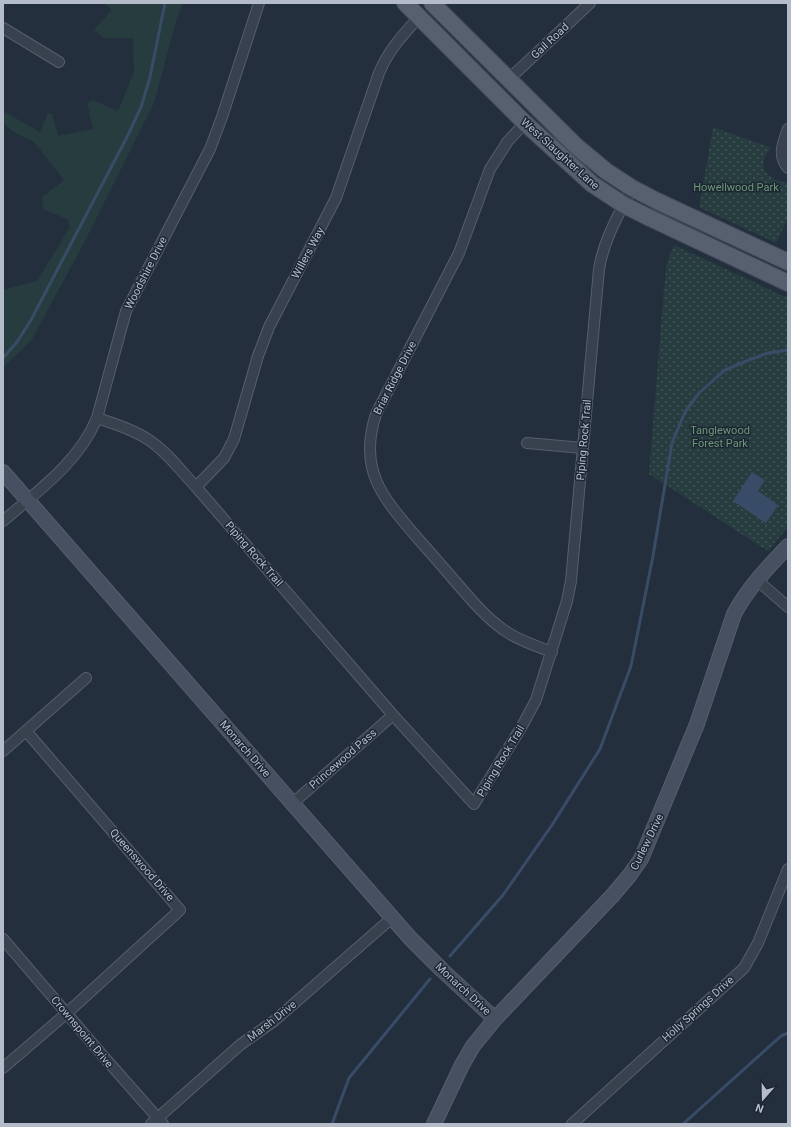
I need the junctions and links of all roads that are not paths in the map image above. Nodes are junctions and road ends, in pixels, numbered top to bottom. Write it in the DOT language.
graph roads {
  1 [pos="259,3"];
  2 [pos="405,3"];
  3 [pos="432,3"];
  4 [pos="590,3"];
  5 [pos="419,17"];
  6 [pos="3,28"];
  7 [pos="59,62"];
  8 [pos="509,79"];
  9 [pos="525,123"];
  10 [pos="788,129"];
  11 [pos="788,168"];
  12 [pos="632,188"];
  13 [pos="624,204"];
  14 [pos="788,262"];
  15 [pos="788,283"];
  16 [pos="97,418"];
  17 [pos="527,444"];
  18 [pos="583,448"];
  19 [pos="3,472"];
  20 [pos="196,487"];
  21 [pos="27,500"];
  22 [pos="3,521"];
  23 [pos="788,546"];
  24 [pos="757,580"];
  25 [pos="788,607"];
  26 [pos="552,652"];
  27 [pos="86,678"];
  28 [pos="393,715"];
  29 [pos="26,731"];
  30 [pos="3,751"];
  31 [pos="293,803"];
  32 [pos="788,869"];
  33 [pos="393,918"];
  34 [pos="3,939"];
  35 [pos="67,1013"];
  36 [pos="495,1019"];
  37 [pos="3,1068"];
  38 [pos="157,1122"];
  39 [pos="434,1124"];
  40 [pos="572,1124"];
  1 -- 16 [label="street, Woodshire Drive"];
  2 -- 5 [label="main road, West Slaughter Lane"];
  3 -- 8 [label="main road, West Slaughter Lane"];
  4 -- 8 [label="street, Gail Road"];
  5 -- 9 [label="main road, West Slaughter Lane"];
  5 -- 20 [label="street, Willers Way"];
  6 -- 7 [label="street"];
  8 -- 12 [label="main road, West Slaughter Lane"];
  9 -- 13 [label="main road, West Slaughter Lane"];
  9 -- 26 [label="street, Briar Ridge Drive"];
  10 -- 11 [label="street"];
  12 -- 13 [label="street, Piping Rock Trail"];
  12 -- 14 [label="main road, West Slaughter Lane"];
  13 -- 15 [label="main road, West Slaughter Lane"];
  13 -- 18 [label="street, Piping Rock Trail"];
  16 -- 20 [label="street, Piping Rock Trail"];
  16 -- 21 [label="street, Woodshire Drive"];
  17 -- 18 [label="street"];
  18 -- 26 [label="street, Piping Rock Trail"];
  19 -- 21 [label="street, Monarch Drive"];
  20 -- 28 [label="street, Piping Rock Trail"];
  21 -- 22 [label="street, Woodshire Drive"];
  21 -- 31 [label="street, Monarch Drive"];
  23 -- 24 [label="street, Curlew Drive"];
  24 -- 25 [label="street"];
  24 -- 36 [label="street, Curlew Drive"];
  26 -- 28 [label="street, Piping Rock Trail"];
  27 -- 29 [label="street"];
  28 -- 31 [label="street, Princewood Pass"];
  29 -- 30 [label="street"];
  29 -- 35 [label="street, Queenswood Drive"];
  31 -- 33 [label="street, Monarch Drive"];
  32 -- 40 [label="street, Holly Springs Drive"];
  33 -- 36 [label="street, Monarch Drive"];
  33 -- 38 [label="street, Marsh Drive"];
  34 -- 35 [label="street, Crownspoint Drive"];
  35 -- 37 [label="street, Queenswood Drive"];
  35 -- 38 [label="street, Crownspoint Drive"];
  36 -- 39 [label="street, Curlew Drive"];
}
